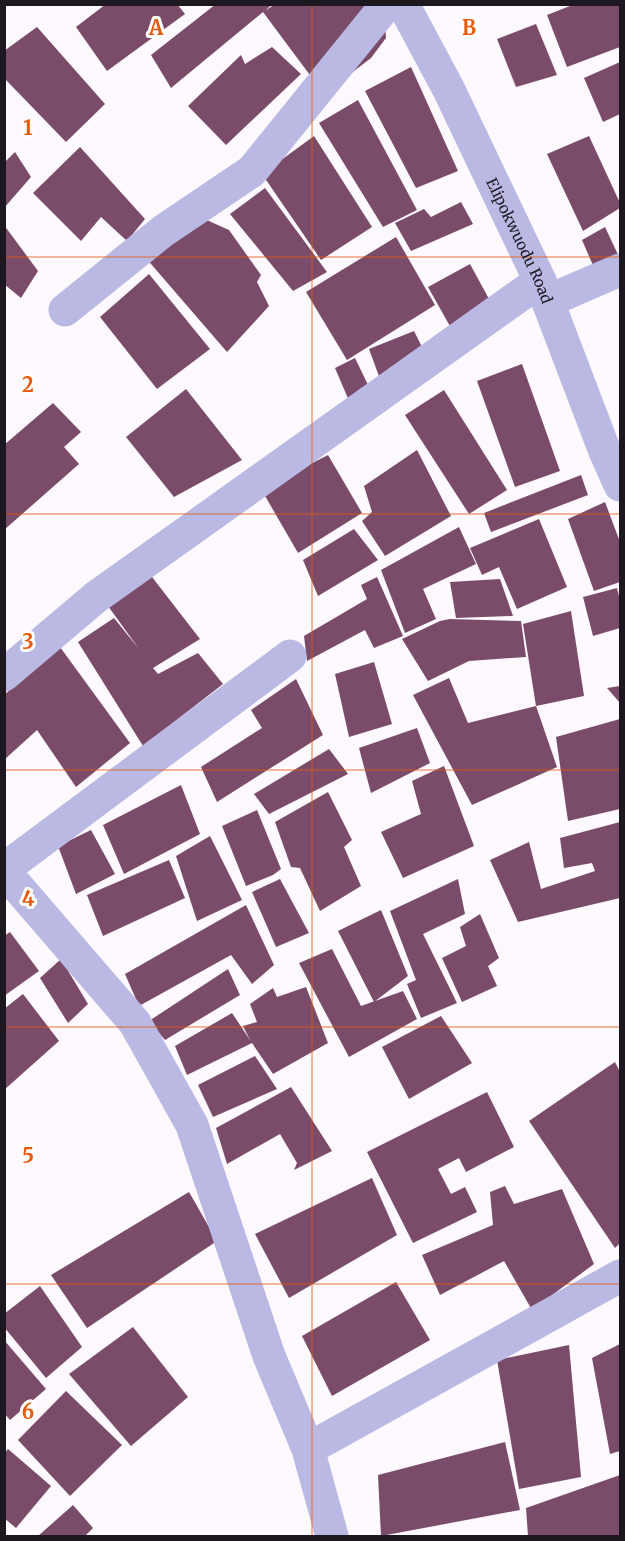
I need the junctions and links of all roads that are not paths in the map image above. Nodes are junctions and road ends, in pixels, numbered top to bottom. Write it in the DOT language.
graph roads {
  1 [pos="387,4"];
  2 [pos="403,4"];
  3 [pos="621,270"];
  4 [pos="544,291"];
  5 [pos="65,310"];
  6 [pos="621,485"];
  7 [pos="290,656"];
  8 [pos="4,675"];
  9 [pos="4,870"];
  10 [pos="621,1276"];
  11 [pos="308,1449"];
  12 [pos="332,1536"];
  1 -- 5 [label="street"];
  2 -- 4 [label="street, Elipokwuodu Road"];
  3 -- 4 [label="street"];
  4 -- 6 [label="street, Elipokwuodu Road"];
  4 -- 8 [label="street"];
  7 -- 9 [label="street"];
  9 -- 11 [label="street"];
  10 -- 11 [label="street"];
  11 -- 12 [label="street"];
}
